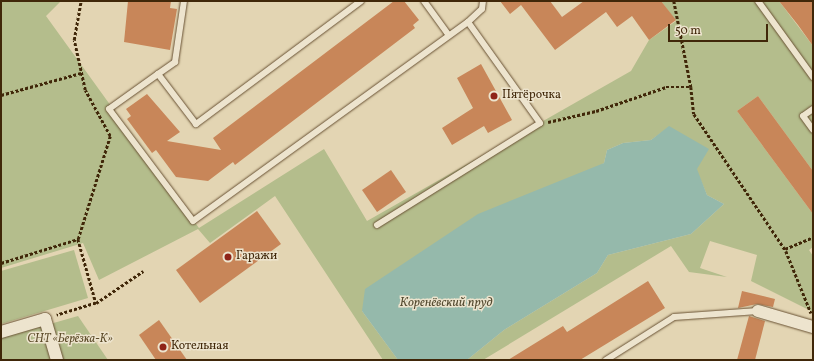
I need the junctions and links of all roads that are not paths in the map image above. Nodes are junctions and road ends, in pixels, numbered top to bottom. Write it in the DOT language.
graph roads {
  1 [pos="184,1"];
  2 [pos="361,1"];
  3 [pos="424,1"];
  4 [pos="482,1"];
  5 [pos="758,1"];
  6 [pos="468,22"];
  7 [pos="448,34"];
  8 [pos="158,74"];
  9 [pos="813,77"];
  10 [pos="813,109"];
  11 [pos="813,130"];
  12 [pos="377,225"];
  13 [pos="758,311"];
  14 [pos="813,327"];
  15 [pos="1,332"];
  16 [pos="57,360"];
  17 [pos="606,360"];
  1 -- 8 [label="lane"];
  2 -- 8 [label="lane"];
  3 -- 7 [label="lane"];
  4 -- 6 [label="lane"];
  5 -- 9 [label="lane"];
  6 -- 7 [label="lane"];
  6 -- 12 [label="lane"];
  7 -- 8 [label="lane"];
  10 -- 11 [label="lane"];
  13 -- 14 [label="street"];
  13 -- 17 [label="lane"];
  15 -- 16 [label="street"];
}
